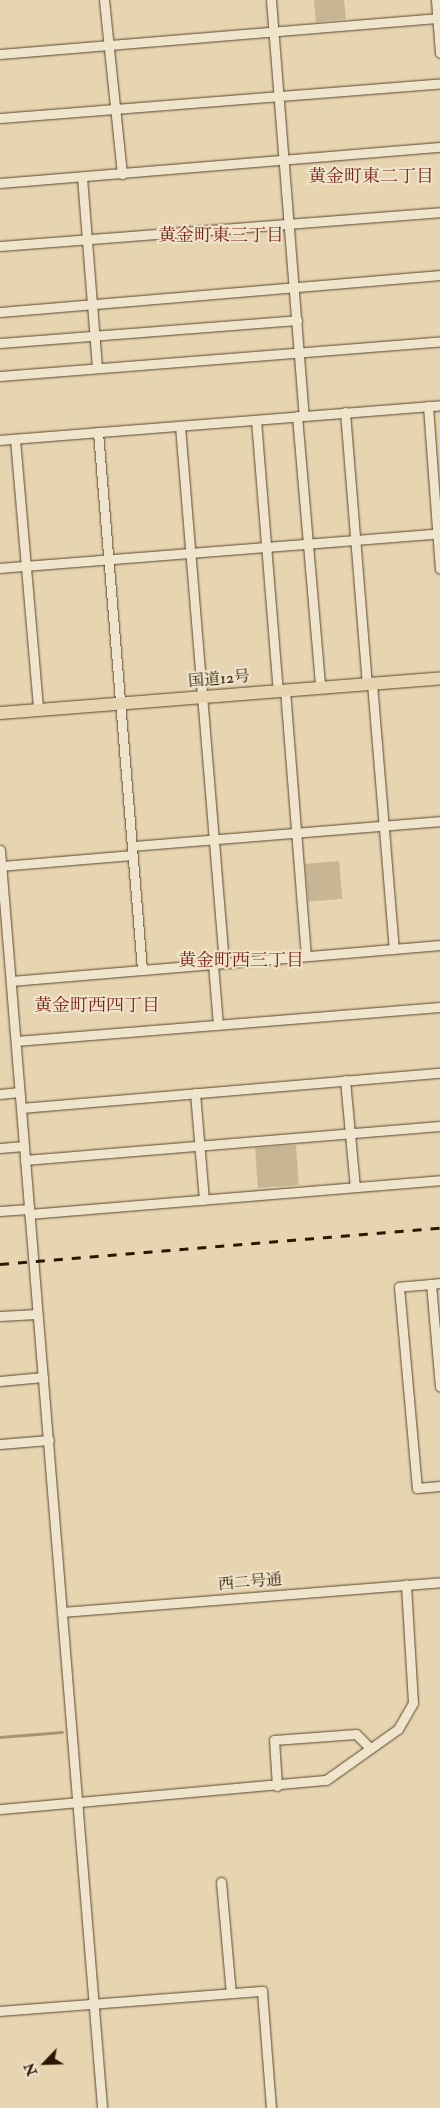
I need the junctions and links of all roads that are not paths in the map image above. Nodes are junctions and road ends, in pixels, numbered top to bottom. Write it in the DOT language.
graph roads {
  1 [pos="104,0"];
  2 [pos="271,0"];
  3 [pos="436,0"];
  4 [pos="439,18"];
  5 [pos="273,31"];
  6 [pos="108,45"];
  7 [pos="440,53"];
  8 [pos="0,54"];
  9 [pos="440,83"];
  10 [pos="278,95"];
  11 [pos="115,108"];
  12 [pos="0,118"];
  13 [pos="440,147"];
  14 [pos="283,161"];
  15 [pos="122,174"];
  16 [pos="82,177"];
  17 [pos="0,183"];
  18 [pos="440,212"];
  19 [pos="288,223"];
  20 [pos="88,238"];
  21 [pos="0,246"];
  22 [pos="440,275"];
  23 [pos="294,288"];
  24 [pos="92,305"];
  25 [pos="0,312"];
  26 [pos="296,320"];
  27 [pos="94,336"];
  28 [pos="440,341"];
  29 [pos="0,343"];
  30 [pos="299,352"];
  31 [pos="97,367"];
  32 [pos="0,376"];
  33 [pos="440,405"];
  34 [pos="428,406"];
  35 [pos="345,412"];
  36 [pos="301,416"];
  37 [pos="256,420"];
  38 [pos="180,426"];
  39 [pos="98,432"];
  40 [pos="15,439"];
  41 [pos="0,440"];
  42 [pos="439,533"];
  43 [pos="355,540"];
  44 [pos="308,543"];
  45 [pos="267,546"];
  46 [pos="190,552"];
  47 [pos="108,559"];
  48 [pos="26,566"];
  49 [pos="0,568"];
  50 [pos="440,569"];
  51 [pos="440,678"];
  52 [pos="370,683"];
  53 [pos="320,687"];
  54 [pos="281,690"];
  55 [pos="202,697"];
  56 [pos="121,704"];
  57 [pos="38,710"];
  58 [pos="0,713"];
  59 [pos="440,821"];
  60 [pos="384,826"];
  61 [pos="295,833"];
  62 [pos="214,840"];
  63 [pos="0,850"];
  64 [pos="132,850"];
  65 [pos="1,866"];
  66 [pos="440,945"];
  67 [pos="394,949"];
  68 [pos="306,956"];
  69 [pos="224,963"];
  70 [pos="213,964"];
  71 [pos="142,970"];
  72 [pos="11,982"];
  73 [pos="440,1008"];
  74 [pos="218,1025"];
  75 [pos="16,1041"];
  76 [pos="440,1073"];
  77 [pos="345,1080"];
  78 [pos="20,1092"];
  79 [pos="195,1093"];
  80 [pos="0,1094"];
  81 [pos="21,1108"];
  82 [pos="440,1126"];
  83 [pos="350,1134"];
  84 [pos="24,1146"];
  85 [pos="199,1146"];
  86 [pos="0,1148"];
  87 [pos="25,1160"];
  88 [pos="440,1180"];
  89 [pos="355,1187"];
  90 [pos="204,1200"];
  91 [pos="0,1211"];
  92 [pos="29,1212"];
  93 [pos="436,1283"];
  94 [pos="37,1314"];
  95 [pos="0,1316"];
  96 [pos="438,1345"];
  97 [pos="42,1377"];
  98 [pos="0,1380"];
  99 [pos="440,1387"];
  100 [pos="49,1440"];
  101 [pos="0,1444"];
  102 [pos="440,1486"];
  103 [pos="440,1582"];
  104 [pos="406,1584"];
  105 [pos="63,1612"];
  106 [pos="370,1748"];
  107 [pos="277,1786"];
  108 [pos="78,1803"];
  109 [pos="0,1809"];
  110 [pos="221,1882"];
  111 [pos="231,1992"];
  112 [pos="94,2004"];
  113 [pos="0,2011"];
  114 [pos="102,2108"];
  115 [pos="272,2108"];
  1 -- 6 [label="street"];
  2 -- 5 [label="street"];
  3 -- 4 [label="street"];
  4 -- 5 [label="street"];
  4 -- 7 [label="street"];
  5 -- 6 [label="street"];
  5 -- 10 [label="street"];
  6 -- 8 [label="street"];
  6 -- 11 [label="street"];
  9 -- 10 [label="street"];
  10 -- 11 [label="street"];
  10 -- 14 [label="street"];
  11 -- 12 [label="street"];
  11 -- 15 [label="street"];
  13 -- 14 [label="street"];
  14 -- 15 [label="street"];
  14 -- 19 [label="street"];
  15 -- 16 [label="street"];
  16 -- 17 [label="street"];
  16 -- 20 [label="street"];
  18 -- 19 [label="street"];
  19 -- 20 [label="street"];
  19 -- 23 [label="street"];
  20 -- 21 [label="street"];
  20 -- 24 [label="street"];
  22 -- 23 [label="street"];
  23 -- 24 [label="street"];
  23 -- 26 [label="street"];
  24 -- 25 [label="street"];
  24 -- 27 [label="street"];
  26 -- 27 [label="street"];
  26 -- 30 [label="street"];
  27 -- 29 [label="street"];
  27 -- 31 [label="street"];
  28 -- 30 [label="street"];
  30 -- 31 [label="street"];
  30 -- 36 [label="street"];
  31 -- 32 [label="street"];
  33 -- 34 [label="street"];
  34 -- 35 [label="street"];
  34 -- 42 [label="street"];
  35 -- 36 [label="street"];
  35 -- 43 [label="street"];
  36 -- 37 [label="street"];
  36 -- 44 [label="street"];
  37 -- 38 [label="street"];
  37 -- 45 [label="street"];
  38 -- 39 [label="street"];
  38 -- 46 [label="street"];
  39 -- 40 [label="street"];
  39 -- 47 [label="street"];
  40 -- 41 [label="street"];
  40 -- 48 [label="street"];
  42 -- 43 [label="street"];
  42 -- 50 [label="street"];
  43 -- 44 [label="street"];
  43 -- 52 [label="street"];
  44 -- 45 [label="street"];
  44 -- 53 [label="street"];
  45 -- 46 [label="street"];
  45 -- 54 [label="street"];
  46 -- 47 [label="street"];
  46 -- 55 [label="street"];
  47 -- 48 [label="street"];
  47 -- 56 [label="street"];
  48 -- 49 [label="street"];
  48 -- 57 [label="street"];
  51 -- 52 [label="highway, 国道12号"];
  52 -- 53 [label="highway, 国道12号"];
  52 -- 60 [label="street"];
  53 -- 54 [label="highway, 国道12号"];
  54 -- 55 [label="highway, 国道12号"];
  54 -- 61 [label="street"];
  55 -- 56 [label="highway, 国道12号"];
  55 -- 62 [label="street"];
  56 -- 57 [label="highway, 国道12号"];
  56 -- 64 [label="street"];
  57 -- 58 [label="highway, 国道12号"];
  59 -- 60 [label="street"];
  60 -- 61 [label="street"];
  60 -- 67 [label="street"];
  61 -- 62 [label="street"];
  61 -- 68 [label="street"];
  62 -- 64 [label="street"];
  62 -- 69 [label="street"];
  63 -- 65 [label="street"];
  64 -- 65 [label="street"];
  64 -- 71 [label="street"];
  65 -- 72 [label="street"];
  66 -- 67 [label="street"];
  67 -- 68 [label="street"];
  68 -- 69 [label="street"];
  69 -- 70 [label="street"];
  70 -- 71 [label="street"];
  70 -- 74 [label="street"];
  71 -- 72 [label="street"];
  72 -- 75 [label="street"];
  73 -- 74 [label="street"];
  74 -- 75 [label="street"];
  75 -- 78 [label="street"];
  76 -- 77 [label="street"];
  77 -- 79 [label="street"];
  77 -- 83 [label="street"];
  78 -- 80 [label="street"];
  78 -- 81 [label="street"];
  79 -- 81 [label="street"];
  79 -- 85 [label="street"];
  81 -- 84 [label="street"];
  82 -- 83 [label="street"];
  83 -- 85 [label="street"];
  83 -- 89 [label="street"];
  84 -- 86 [label="street"];
  84 -- 87 [label="street"];
  85 -- 87 [label="street"];
  85 -- 90 [label="street"];
  87 -- 92 [label="street"];
  88 -- 89 [label="street"];
  89 -- 90 [label="street"];
  90 -- 92 [label="street"];
  91 -- 92 [label="street"];
  92 -- 94 [label="street"];
  93 -- 96 [label="street"];
  93 -- 102 [label="street"];
  94 -- 95 [label="street"];
  94 -- 97 [label="street"];
  96 -- 99 [label="street"];
  97 -- 98 [label="street"];
  97 -- 100 [label="street"];
  100 -- 101 [label="street"];
  100 -- 105 [label="street"];
  103 -- 104 [label="street, 西二号通"];
  104 -- 105 [label="street, 西二号通"];
  104 -- 106 [label="street"];
  105 -- 108 [label="street"];
  106 -- 107 [label="street"];
  106 -- 107 [label="street"];
  107 -- 108 [label="street"];
  108 -- 109 [label="street"];
  108 -- 112 [label="street"];
  110 -- 111 [label="street"];
  111 -- 112 [label="street"];
  111 -- 115 [label="street"];
  112 -- 113 [label="street"];
  112 -- 114 [label="street"];
}
